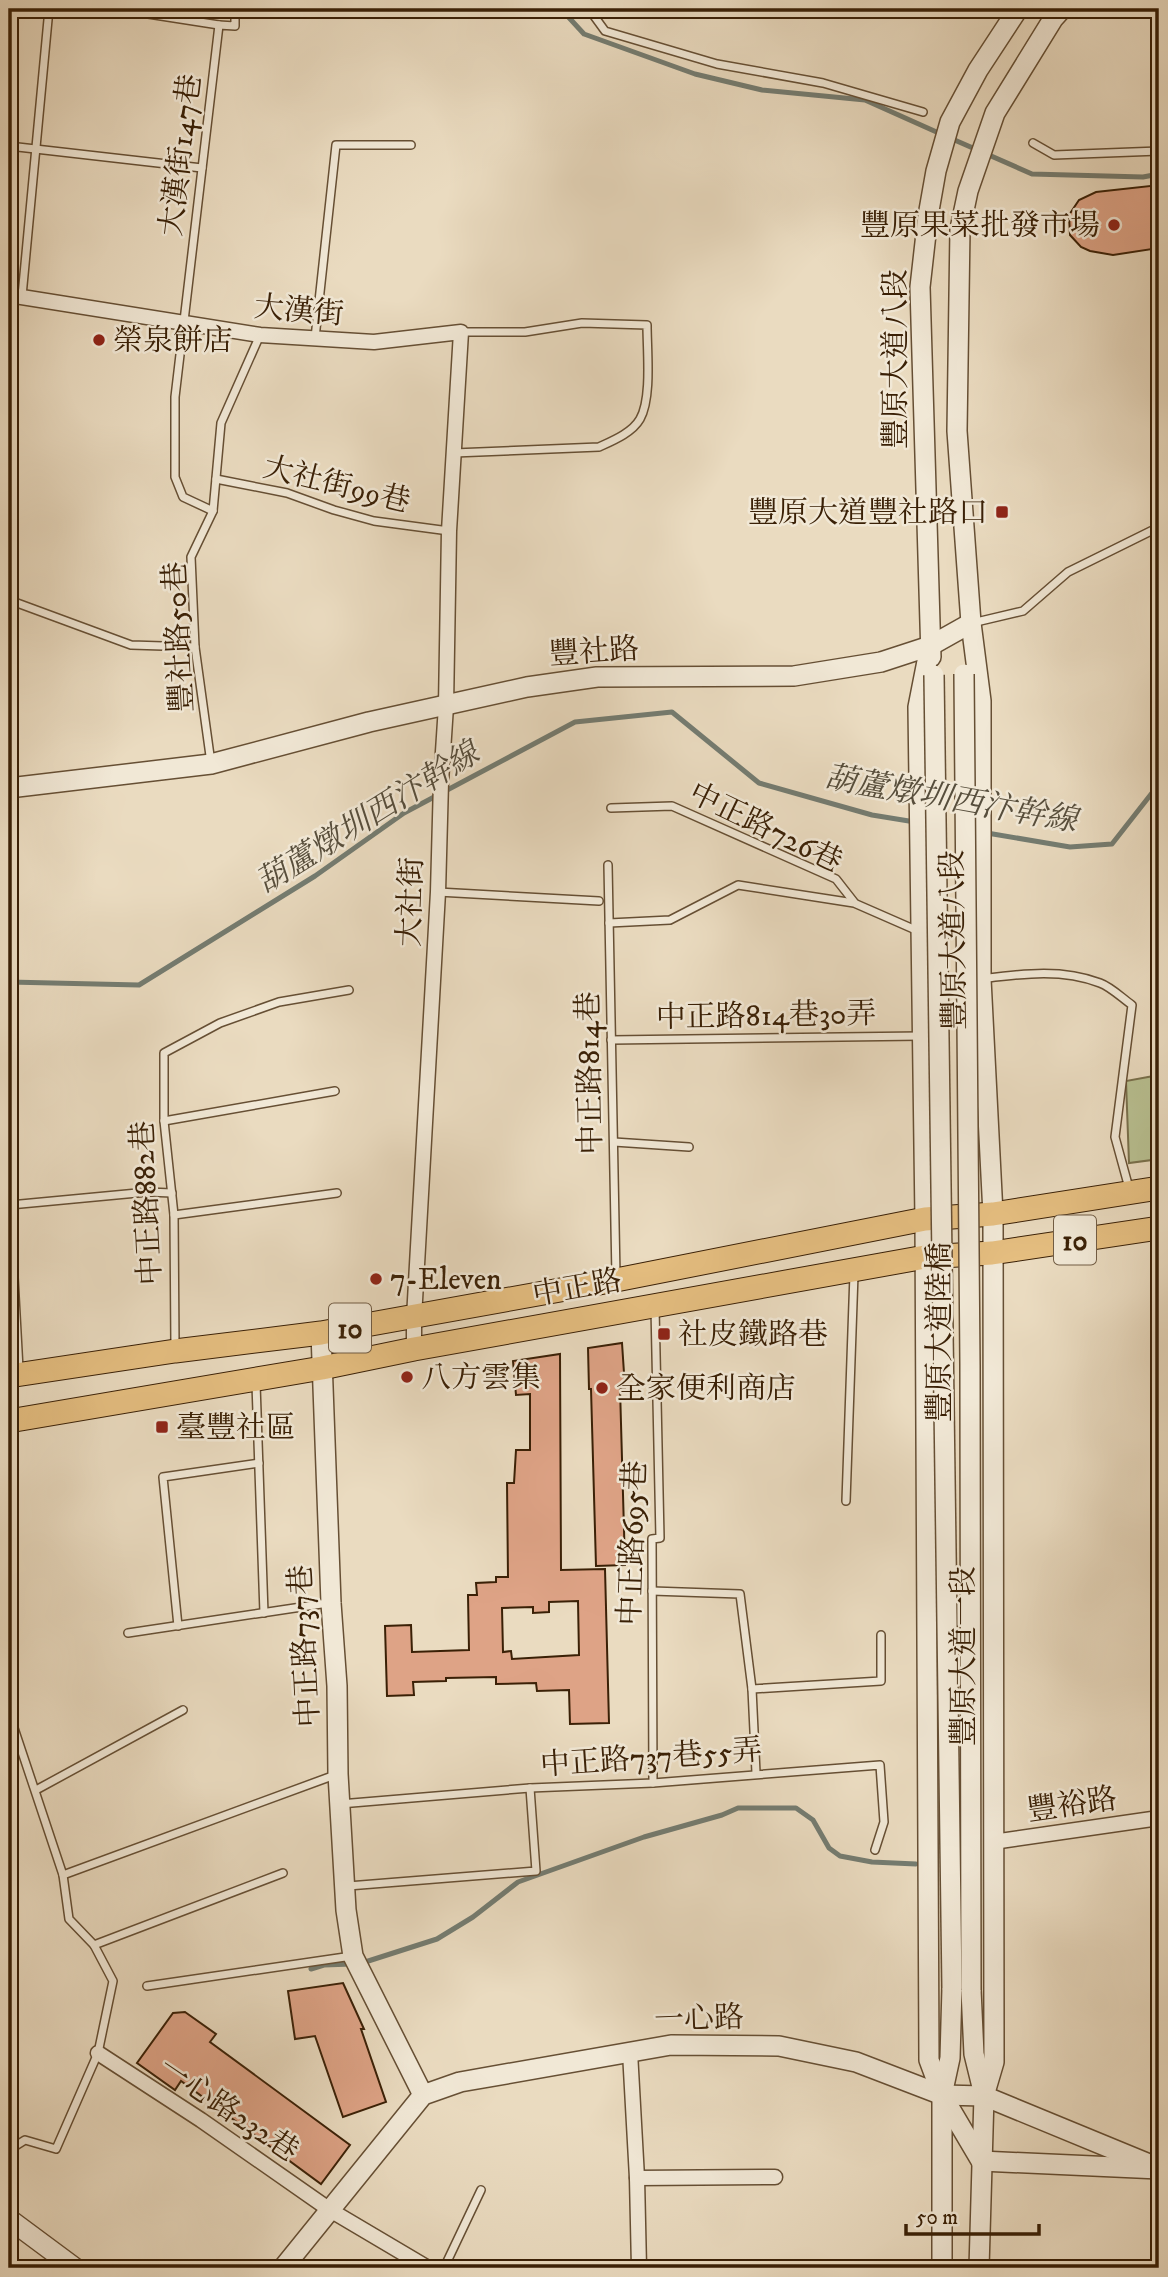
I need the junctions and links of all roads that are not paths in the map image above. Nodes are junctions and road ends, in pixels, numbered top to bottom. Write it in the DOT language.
graph roads {
  1 [pos="49,9"];
  2 [pos="116,9"];
  3 [pos="235,9"];
  4 [pos="589,9"];
  5 [pos="1018,9"];
  6 [pos="1062,9"];
  7 [pos="219,25"];
  8 [pos="923,112"];
  9 [pos="1033,144"];
  10 [pos="411,145"];
  11 [pos="9,146"];
  12 [pos="36,149"];
  13 [pos="1159,151"];
  14 [pos="202,168"];
  15 [pos="15,296"];
  16 [pos="183,323"];
  17 [pos="461,332"];
  18 [pos="260,335"];
  19 [pos="315,338"];
  20 [pos="453,453"];
  21 [pos="216,479"];
  22 [pos="213,511"];
  23 [pos="1159,527"];
  24 [pos="449,531"];
  25 [pos="9,600"];
  26 [pos="971,623"];
  27 [pos="930,646"];
  28 [pos="195,647"];
  29 [pos="964,674"];
  30 [pos="934,675"];
  31 [pos="446,706"];
  32 [pos="211,764"];
  33 [pos="9,788"];
  34 [pos="611,808"];
  35 [pos="608,865"];
  36 [pos="438,892"];
  37 [pos="598,901"];
  38 [pos="854,903"];
  39 [pos="609,923"];
  40 [pos="920,932"];
  41 [pos="981,979"];
  42 [pos="921,987"];
  43 [pos="349,990"];
  44 [pos="922,1036"];
  45 [pos="611,1040"];
  46 [pos="335,1091"];
  47 [pos="164,1121"];
  48 [pos="614,1142"];
  49 [pos="689,1147"];
  50 [pos="1159,1188"];
  51 [pos="1130,1192"];
  52 [pos="172,1193"];
  53 [pos="337,1193"];
  54 [pos="173,1214"];
  55 [pos="993,1214"];
  56 [pos="925,1219"];
  57 [pos="1159,1228"];
  58 [pos="992,1253"];
  59 [pos="925,1257"];
  60 [pos="854,1270"];
  61 [pos="616,1280"];
  62 [pos="655,1305"];
  63 [pos="414,1318"];
  64 [pos="321,1333"];
  65 [pos="414,1349"];
  66 [pos="175,1351"];
  67 [pos="322,1368"];
  68 [pos="14,1375"];
  69 [pos="256,1380"];
  70 [pos="9,1421"];
  71 [pos="258,1463"];
  72 [pos="846,1501"];
  73 [pos="652,1591"];
  74 [pos="331,1603"];
  75 [pos="264,1613"];
  76 [pos="178,1626"];
  77 [pos="128,1633"];
  78 [pos="881,1634"];
  79 [pos="752,1689"];
  80 [pos="184,1710"];
  81 [pos="9,1720"];
  82 [pos="756,1773"];
  83 [pos="338,1774"];
  84 [pos="653,1783"];
  85 [pos="530,1788"];
  86 [pos="36,1790"];
  87 [pos="340,1804"];
  88 [pos="1159,1818"];
  89 [pos="993,1842"];
  90 [pos="875,1850"];
  91 [pos="283,1873"];
  92 [pos="63,1875"];
  93 [pos="343,1886"];
  94 [pos="94,1945"];
  95 [pos="353,1955"];
  96 [pos="147,1986"];
  97 [pos="961,1989"];
  98 [pos="630,2052"];
  99 [pos="98,2053"];
  100 [pos="423,2095"];
  101 [pos="942,2095"];
  102 [pos="984,2096"];
  103 [pos="9,2150"];
  104 [pos="981,2161"];
  105 [pos="1159,2168"];
  106 [pos="775,2177"];
  107 [pos="637,2178"];
  108 [pos="481,2190"];
  109 [pos="330,2210"];
  110 [pos="9,2219"];
  111 [pos="75,2268"];
  112 [pos="283,2268"];
  113 [pos="428,2268"];
  114 [pos="444,2268"];
  115 [pos="639,2268"];
  116 [pos="942,2268"];
  117 [pos="979,2268"];
  1 -- 12 [label="lane"];
  2 -- 7 [label="lane"];
  3 -- 7 [label="lane"];
  4 -- 8 [label="lane"];
  5 -- 27 [label="street, 豐原大道八段"];
  6 -- 26 [label="street, 豐原大道八段"];
  7 -- 14 [label="lane, 大漢街147巷"];
  9 -- 13 [label="lane"];
  10 -- 19 [label="lane"];
  11 -- 12 [label="lane"];
  12 -- 14 [label="lane"];
  12 -- 15 [label="lane"];
  14 -- 16 [label="lane, 大漢街147巷"];
  15 -- 16 [label="street, 大漢街"];
  16 -- 18 [label="street, 大漢街"];
  16 -- 22 [label="lane, 大漢街147巷"];
  17 -- 19 [label="street, 大漢街"];
  17 -- 20 [label="street, 大社街"];
  17 -- 20 [label="lane"];
  18 -- 19 [label="street, 大漢街"];
  18 -- 21 [label="lane"];
  20 -- 24 [label="street, 大社街"];
  21 -- 22 [label="lane"];
  21 -- 24 [label="lane, 大社街99巷"];
  22 -- 28 [label="lane, 豐社路50巷"];
  23 -- 26 [label="lane, 豐社路"];
  24 -- 31 [label="street, 大社街"];
  25 -- 28 [label="lane"];
  26 -- 27 [label="street, 豐社路"];
  26 -- 29 [label="street, 豐原大道八段"];
  26 -- 41 [label="street, 豐原大道八段"];
  27 -- 30 [label="street, 豐原大道八段"];
  27 -- 31 [label="street, 豐社路"];
  27 -- 40 [label="street, 豐原大道八段"];
  28 -- 32 [label="lane, 豐社路50巷"];
  29 -- 97 [label="street, 豐原大道陸橋, bridge"];
  30 -- 97 [label="street, 豐原大道陸橋, bridge"];
  31 -- 32 [label="street, 豐社路"];
  31 -- 36 [label="street, 大社街"];
  32 -- 33 [label="street, 豐社路"];
  34 -- 38 [label="lane, 中正路726巷"];
  35 -- 39 [label="lane, 中正路814巷"];
  36 -- 37 [label="lane"];
  36 -- 63 [label="street, 大社街"];
  38 -- 39 [label="lane"];
  38 -- 40 [label="lane"];
  39 -- 45 [label="lane, 中正路814巷"];
  40 -- 42 [label="street, 豐原大道八段"];
  41 -- 42 [label="lane"];
  41 -- 51 [label="lane"];
  41 -- 55 [label="street, 豐原大道八段"];
  42 -- 44 [label="street, 豐原大道八段"];
  43 -- 47 [label="lane, 中正路882巷"];
  44 -- 45 [label="lane, 中正路814巷30弄"];
  44 -- 56 [label="street, 豐原大道八段"];
  45 -- 48 [label="lane, 中正路814巷"];
  46 -- 47 [label="lane"];
  47 -- 52 [label="lane, 中正路882巷"];
  48 -- 49 [label="lane"];
  48 -- 61 [label="lane, 中正路814巷"];
  50 -- 51 [label="main road, 中正路 / 10"];
  51 -- 55 [label="main road, 中正路 / 10"];
  52 -- 54 [label="lane, 中正路882巷"];
  52 -- 68 [label="lane"];
  53 -- 54 [label="lane"];
  54 -- 66 [label="lane, 中正路882巷"];
  55 -- 56 [label="main road, 中正路 / 10"];
  55 -- 58 [label="street, 豐原大道一段"];
  56 -- 59 [label="street, 豐原大道一段"];
  56 -- 61 [label="main road, 中正路 / 10"];
  57 -- 58 [label="main road, 中正路 / 10"];
  58 -- 59 [label="main road, 中正路 / 10"];
  58 -- 89 [label="street, 豐原大道一段"];
  59 -- 60 [label="main road, 中正路 / 10"];
  59 -- 101 [label="street, 豐原大道一段"];
  60 -- 62 [label="main road, 中正路 / 10"];
  60 -- 72 [label="lane"];
  61 -- 63 [label="main road, 中正路 / 10"];
  62 -- 65 [label="main road, 中正路 / 10"];
  62 -- 73 [label="lane, 中正路695巷"];
  63 -- 64 [label="main road, 中正路 / 10"];
  63 -- 65 [label="street, 大社街"];
  64 -- 66 [label="main road, 中正路 / 10"];
  64 -- 67 [label="street, 中正路737巷"];
  65 -- 67 [label="main road, 中正路 / 10"];
  66 -- 68 [label="main road, 中正路 / 10"];
  67 -- 69 [label="main road, 中正路 / 10"];
  67 -- 74 [label="street, 中正路737巷"];
  69 -- 70 [label="main road, 中正路 / 10"];
  69 -- 71 [label="lane"];
  71 -- 75 [label="lane"];
  71 -- 76 [label="lane"];
  73 -- 79 [label="lane"];
  73 -- 84 [label="lane, 中正路695巷"];
  74 -- 75 [label="lane"];
  74 -- 83 [label="street, 中正路737巷"];
  75 -- 76 [label="lane"];
  76 -- 77 [label="lane"];
  78 -- 79 [label="lane"];
  79 -- 82 [label="lane"];
  80 -- 86 [label="lane"];
  81 -- 86 [label="lane"];
  82 -- 84 [label="lane, 中正路737巷55弄"];
  82 -- 90 [label="lane, 中正路737巷55弄"];
  83 -- 87 [label="street, 中正路737巷"];
  83 -- 92 [label="lane"];
  84 -- 85 [label="lane, 中正路737巷55弄"];
  85 -- 87 [label="lane, 中正路737巷55弄"];
  85 -- 93 [label="lane"];
  86 -- 92 [label="lane"];
  87 -- 93 [label="street, 中正路737巷"];
  88 -- 89 [label="street, 豐裕路"];
  89 -- 102 [label="street, 豐原大道一段"];
  91 -- 94 [label="lane"];
  92 -- 94 [label="lane"];
  93 -- 95 [label="street, 中正路737巷"];
  94 -- 99 [label="lane"];
  95 -- 96 [label="lane"];
  95 -- 100 [label="street, 中正路737巷"];
  97 -- 101 [label="street, 豐原大道一段"];
  97 -- 102 [label="street, 豐原大道一段"];
  98 -- 100 [label="street, 一心路"];
  98 -- 101 [label="street, 一心路"];
  98 -- 107 [label="street"];
  99 -- 103 [label="lane"];
  99 -- 109 [label="street, 一心路232巷"];
  100 -- 109 [label="street"];
  101 -- 102 [label="street, 一心路"];
  101 -- 104 [label="street"];
  101 -- 116 [label="street, 豐原大道一段"];
  102 -- 104 [label="street, 豐原大道一段"];
  102 -- 105 [label="street"];
  104 -- 105 [label="street"];
  104 -- 117 [label="street, 豐原大道一段"];
  106 -- 107 [label="street"];
  107 -- 115 [label="street"];
  108 -- 114 [label="lane"];
  109 -- 112 [label="street"];
  109 -- 113 [label="street, 一心路232巷"];
  110 -- 111 [label="street"];
}
